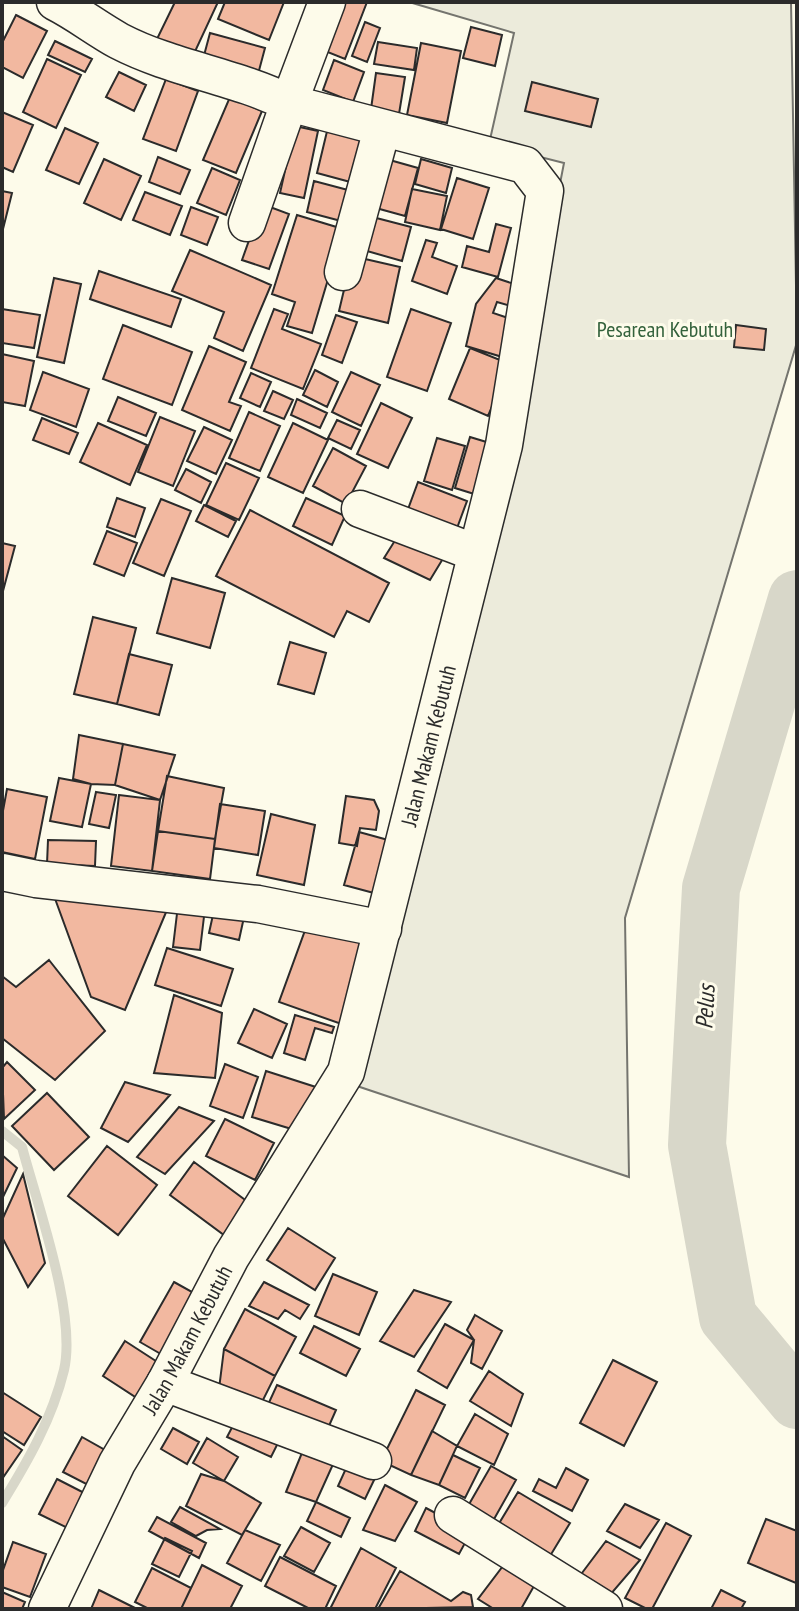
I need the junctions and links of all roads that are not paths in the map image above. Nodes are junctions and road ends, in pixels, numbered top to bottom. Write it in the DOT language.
graph roads {
  1 [pos="55,2"];
  2 [pos="327,2"];
  3 [pos="289,103"];
  4 [pos="382,129"];
  5 [pos="247,223"];
  6 [pos="343,272"];
  7 [pos="360,509"];
  8 [pos="476,553"];
  9 [pos="2,872"];
  10 [pos="383,929"];
  11 [pos="165,1383"];
  12 [pos="373,1461"];
  13 [pos="453,1515"];
  14 [pos="47,1609"];
  15 [pos="604,1609"];
  1 -- 3 [label="street, Jalan Makam Kebutuh"];
  2 -- 3 [label="street"];
  3 -- 4 [label="street, Jalan Makam Kebutuh"];
  3 -- 5 [label="street"];
  4 -- 6 [label="street"];
  4 -- 8 [label="street, Jalan Makam Kebutuh"];
  7 -- 8 [label="street"];
  8 -- 10 [label="street, Jalan Makam Kebutuh"];
  9 -- 10 [label="street"];
  10 -- 11 [label="street, Jalan Makam Kebutuh"];
  11 -- 12 [label="street"];
  11 -- 14 [label="street, Jalan Makam Kebutuh"];
  13 -- 15 [label="street"];
}
